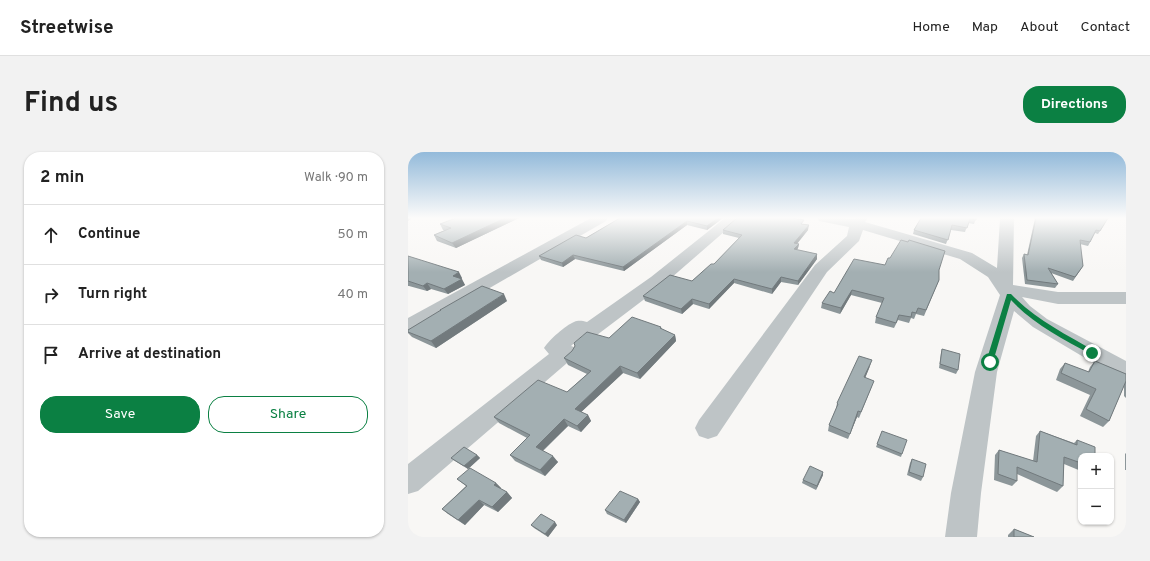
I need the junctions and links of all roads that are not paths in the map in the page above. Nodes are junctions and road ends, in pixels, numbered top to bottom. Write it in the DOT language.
graph roads {
  1 [pos="569,236"];
  2 [pos="711,236"];
  3 [pos="855,236"];
  4 [pos="905,236"];
  5 [pos="1007,236"];
  6 [pos="1007,292"];
  7 [pos="1126,298"];
  8 [pos="408,326"];
  9 [pos="1126,370"];
  10 [pos="708,428"];
  11 [pos="408,481"];
  12 [pos="961,537"];
  1 -- 8 [label="street"];
  2 -- 11 [label="street"];
  3 -- 10 [label="street"];
  4 -- 6 [label="street"];
  5 -- 6 [label="street"];
  6 -- 7 [label="street"];
  6 -- 9 [label="street"];
  6 -- 12 [label="street"];
}
